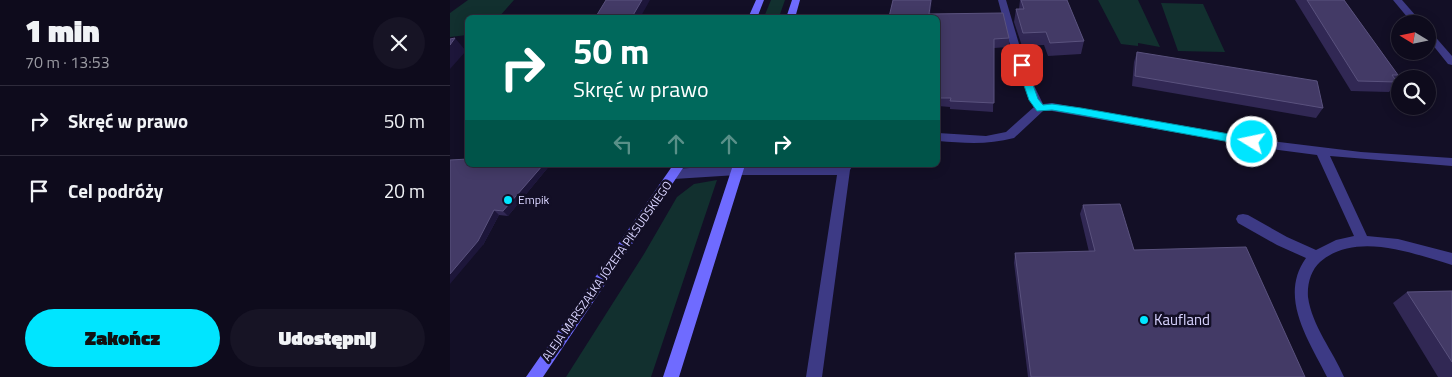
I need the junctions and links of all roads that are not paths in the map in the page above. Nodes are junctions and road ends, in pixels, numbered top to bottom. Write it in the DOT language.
graph roads {
  1 [pos="760,0"];
  2 [pos="796,0"];
  3 [pos="1002,0"];
  4 [pos="1397,0"];
  5 [pos="753,15"];
  6 [pos="791,15"];
  7 [pos="1410,15"];
  8 [pos="1436,43"];
  9 [pos="1452,62"];
  10 [pos="1040,108"];
  11 [pos="940,137"];
  12 [pos="1322,152"];
  13 [pos="1452,162"];
  14 [pos="738,168"];
  15 [pos="845,168"];
  16 [pos="676,170"];
  17 [pos="1242,219"];
  18 [pos="1363,241"];
  19 [pos="1316,256"];
  20 [pos="1452,259"];
  21 [pos="534,377"];
  22 [pos="671,377"];
  23 [pos="814,377"];
  24 [pos="1336,377"];
  1 -- 5 [label="street"];
  2 -- 6 [label="street"];
  3 -- 10 [label="street"];
  4 -- 7 [label="street"];
  8 -- 9 [label="street"];
  10 -- 11 [label="street"];
  10 -- 12 [label="street"];
  12 -- 13 [label="street"];
  12 -- 18 [label="street"];
  14 -- 15 [label="street"];
  14 -- 16 [label="street"];
  14 -- 22 [label="street"];
  15 -- 23 [label="street"];
  16 -- 21 [label="street, ALEJA MARSZAŁKA JÓZEFA PIŁSUDSKIEGO"];
  17 -- 19 [label="street"];
  18 -- 19 [label="street"];
  18 -- 20 [label="street"];
  19 -- 24 [label="street"];
}
